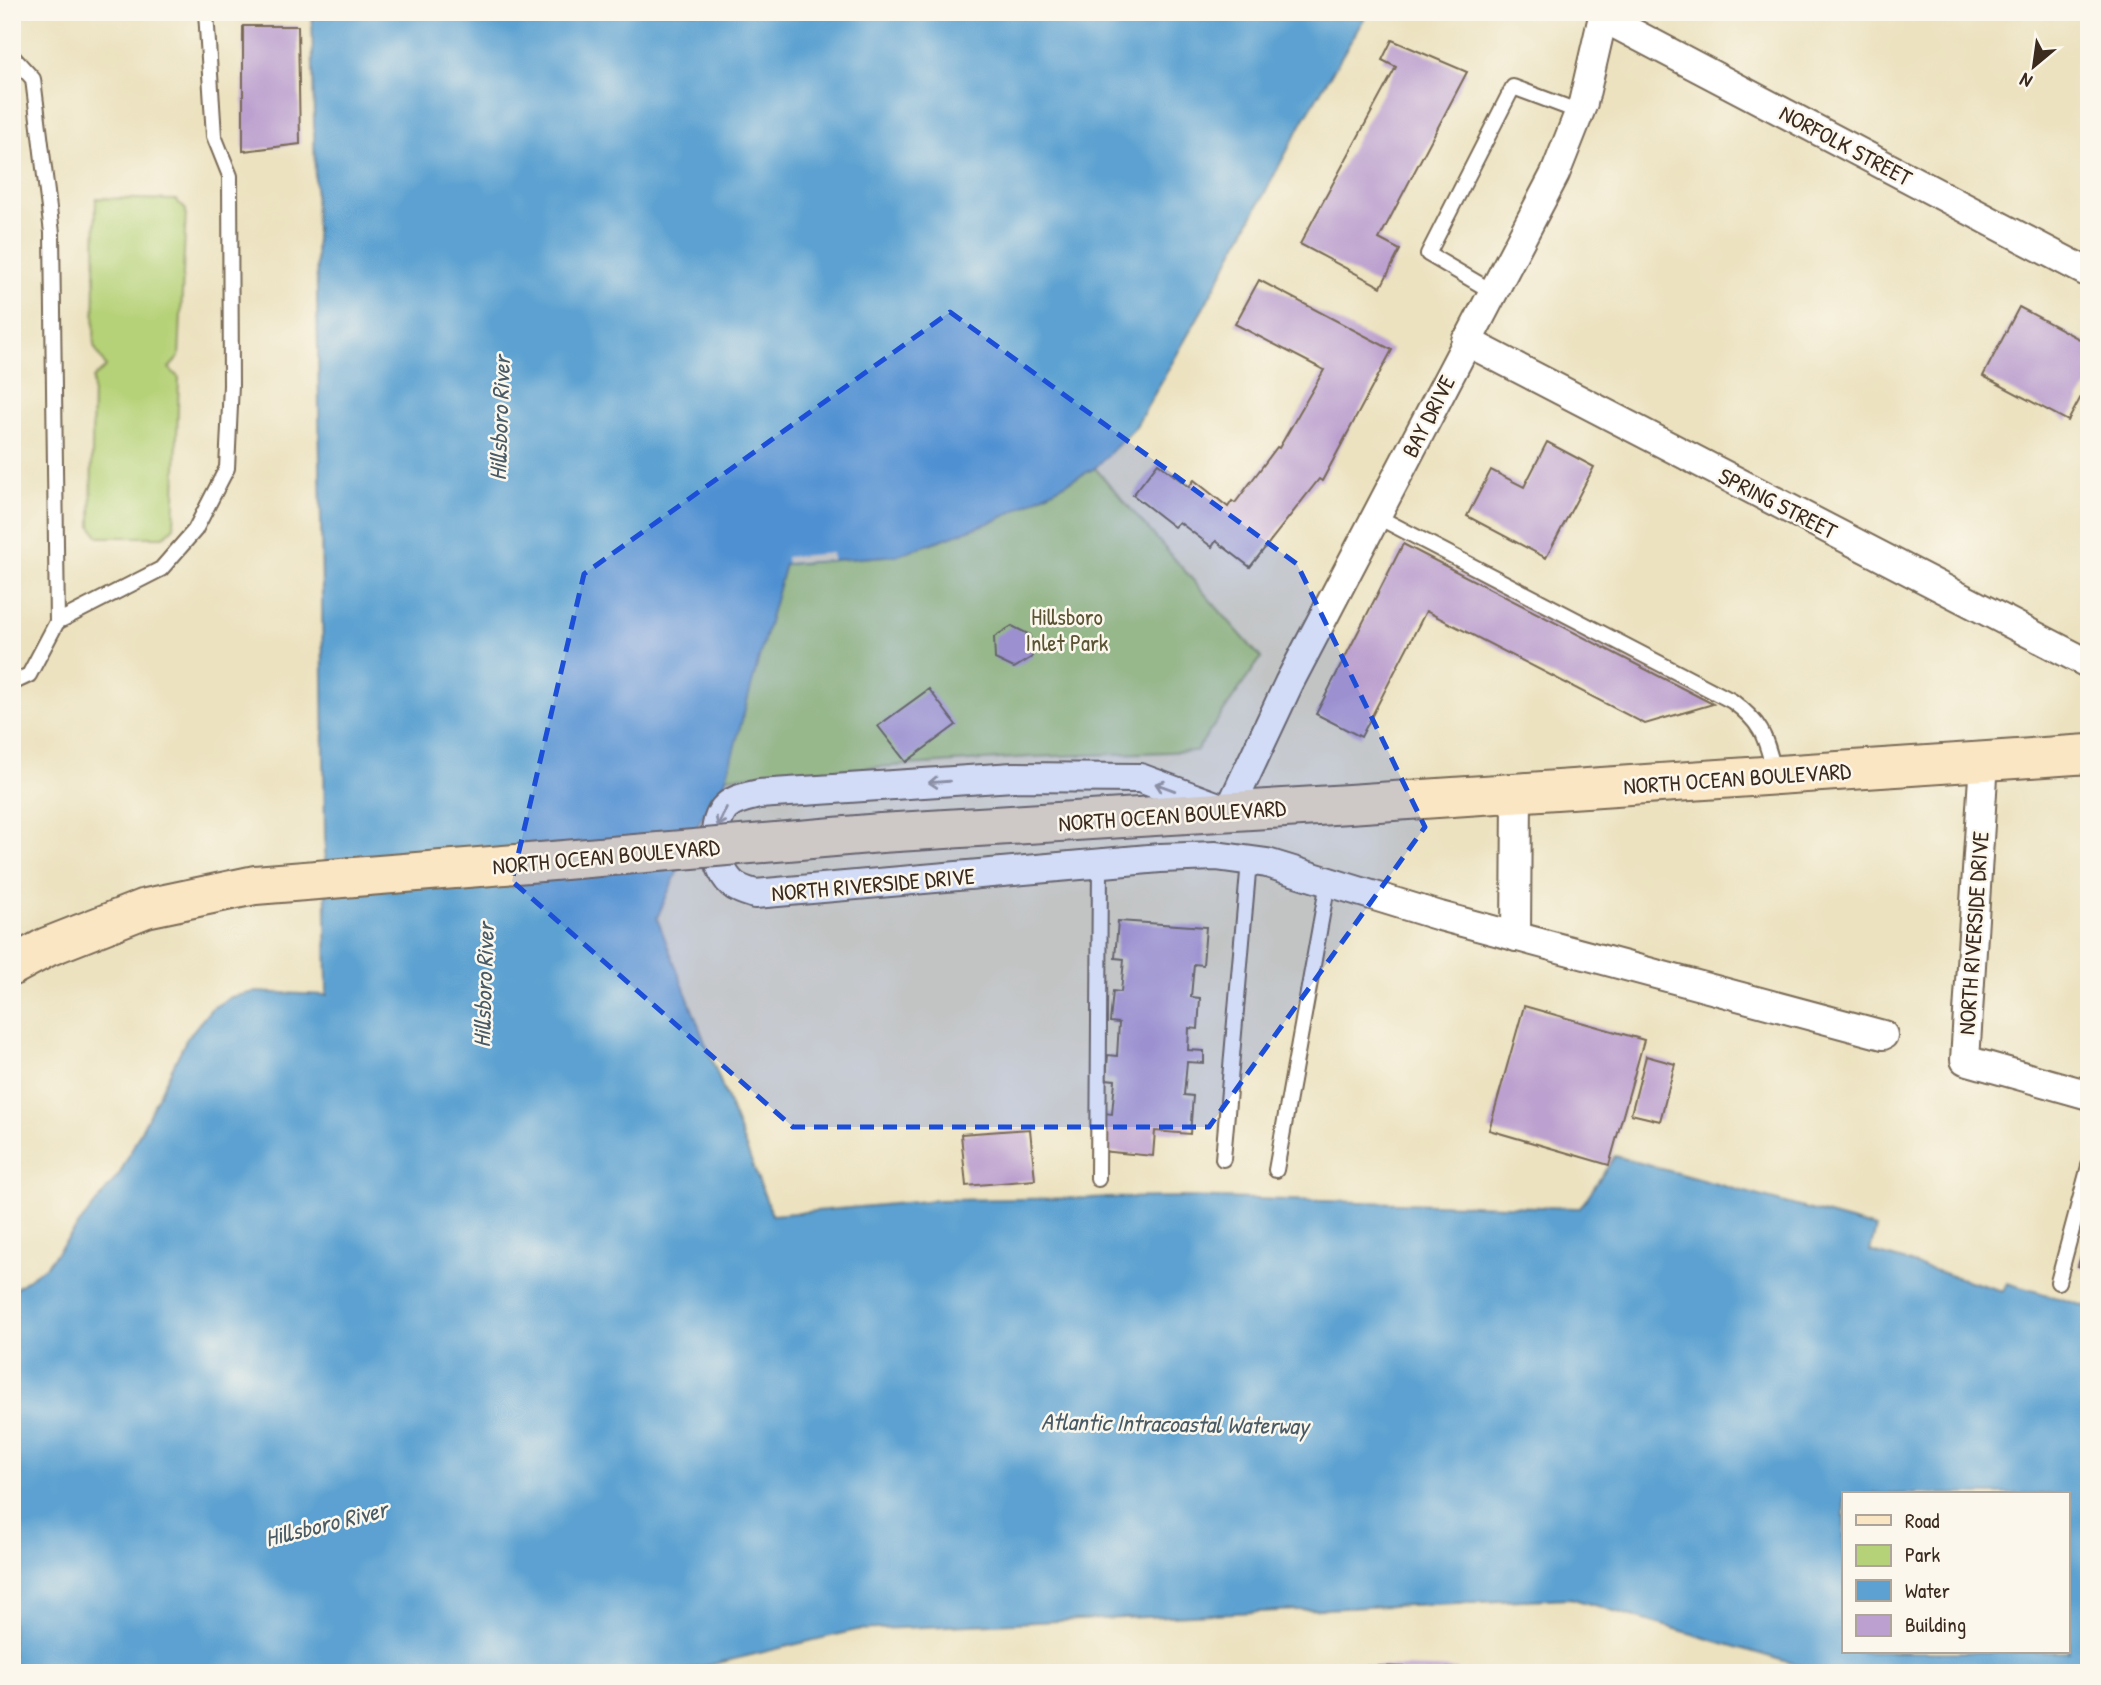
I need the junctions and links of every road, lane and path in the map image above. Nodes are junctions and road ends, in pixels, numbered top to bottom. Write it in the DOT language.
graph roads {
  1 [pos="206,12"];
  2 [pos="1604,15"];
  3 [pos="12,56"];
  4 [pos="1580,111"];
  5 [pos="2089,273"];
  6 [pos="1493,292"];
  7 [pos="1466,341"];
  8 [pos="1376,516"];
  9 [pos="57,622"];
  10 [pos="2089,664"];
  11 [pos="12,683"];
  12 [pos="2089,754"];
  13 [pos="1984,761"];
  14 [pos="1775,775"];
  15 [pos="1517,793"];
  16 [pos="1229,811"];
  17 [pos="1249,861"];
  18 [pos="1100,864"];
  19 [pos="1328,882"];
  20 [pos="1516,937"];
  21 [pos="12,966"];
  22 [pos="1883,1035"];
  23 [pos="2089,1096"];
  24 [pos="1223,1159"];
  25 [pos="2089,1166"];
  26 [pos="1276,1170"];
  27 [pos="1098,1179"];
  28 [pos="2058,1282"];
  1 -- 9 [label="lane"];
  2 -- 4 [label="street, BAY DRIVE"];
  2 -- 5 [label="street, NORFOLK STREET"];
  3 -- 9 [label="lane"];
  4 -- 6 [label="street, BAY DRIVE"];
  4 -- 6 [label="lane"];
  6 -- 7 [label="street, BAY DRIVE"];
  7 -- 8 [label="street, BAY DRIVE"];
  7 -- 10 [label="street, SPRING STREET"];
  8 -- 14 [label="lane"];
  8 -- 16 [label="street, BAY DRIVE"];
  9 -- 11 [label="lane"];
  12 -- 13 [label="main road, NORTH OCEAN BOULEVARD"];
  13 -- 14 [label="main road, NORTH OCEAN BOULEVARD"];
  13 -- 23 [label="street, NORTH RIVERSIDE DRIVE"];
  14 -- 15 [label="main road, NORTH OCEAN BOULEVARD"];
  15 -- 16 [label="main road, NORTH OCEAN BOULEVARD"];
  15 -- 20 [label="street"];
  16 -- 18 [label="street, NORTH RIVERSIDE DRIVE, one-way"];
  16 -- 21 [label="main road, NORTH OCEAN BOULEVARD, bridge"];
  17 -- 18 [label="street, NORTH RIVERSIDE DRIVE"];
  17 -- 19 [label="street, NORTH RIVERSIDE DRIVE"];
  17 -- 24 [label="lane"];
  18 -- 27 [label="lane"];
  19 -- 20 [label="street, NORTH RIVERSIDE DRIVE"];
  19 -- 26 [label="lane"];
  20 -- 22 [label="street, NORTH RIVERSIDE DRIVE"];
  25 -- 28 [label="lane"];
}
